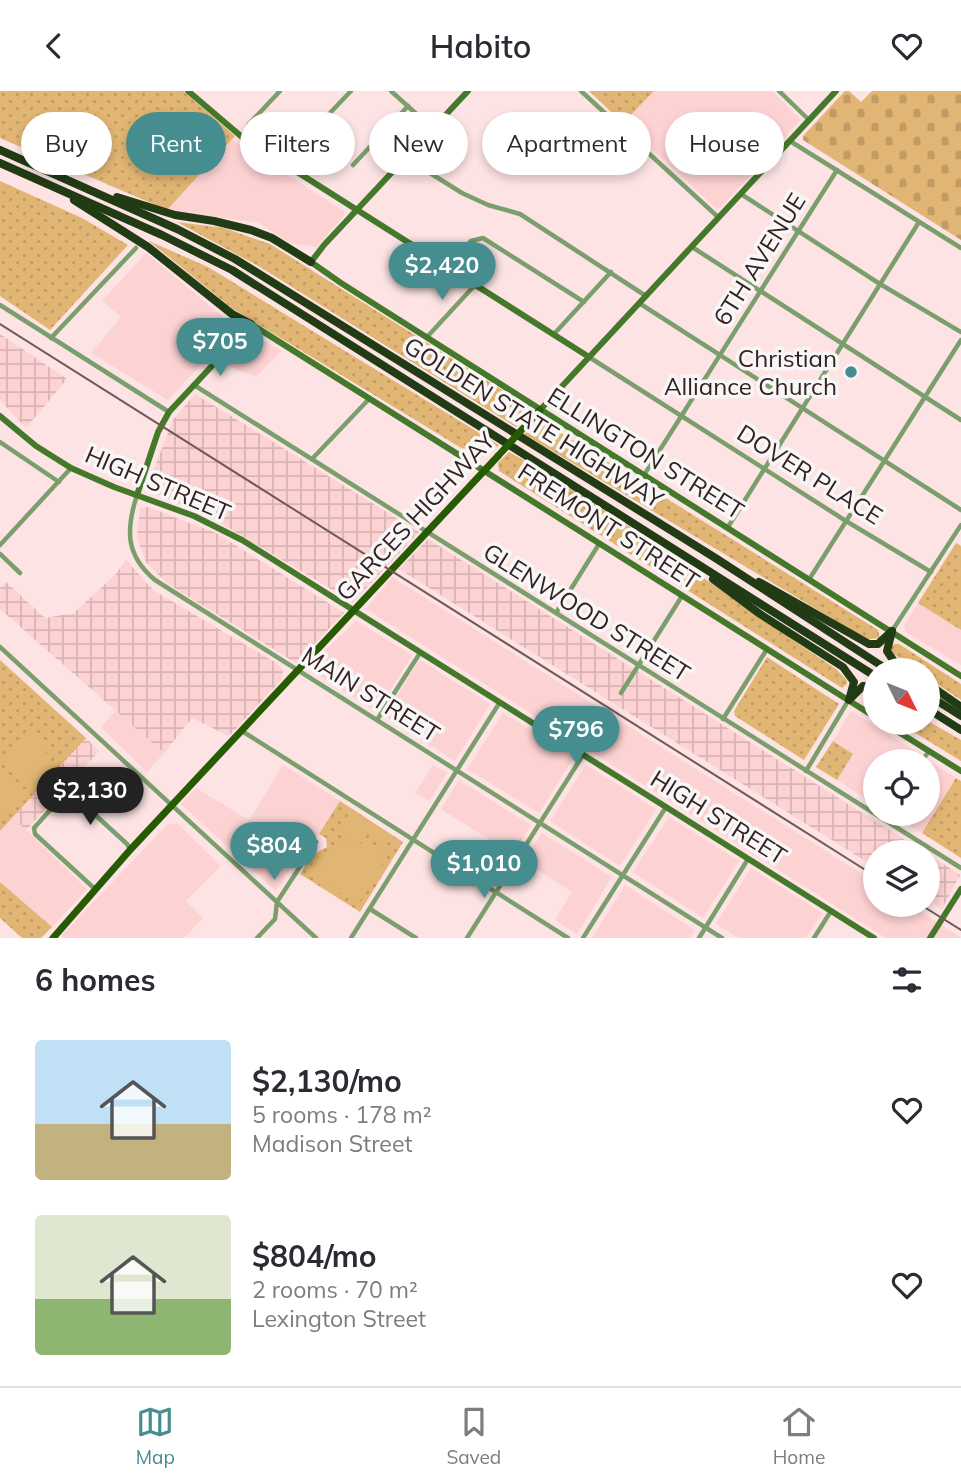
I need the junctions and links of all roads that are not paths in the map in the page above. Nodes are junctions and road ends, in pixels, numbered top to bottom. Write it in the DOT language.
graph roads {
  1 [pos="188,91"];
  2 [pos="280,91"];
  3 [pos="351,91"];
  4 [pos="391,91"];
  5 [pos="468,91"];
  6 [pos="581,91"];
  7 [pos="779,91"];
  8 [pos="836,91"];
  9 [pos="408,106"];
  10 [pos="260,112"];
  11 [pos="331,112"];
  12 [pos="415,112"];
  13 [pos="449,112"];
  14 [pos="809,120"];
  15 [pos="240,135"];
  16 [pos="790,140"];
  17 [pos="0,150"];
  18 [pos="0,163"];
  19 [pos="355,163"];
  20 [pos="836,170"];
  21 [pos="302,175"];
  22 [pos="390,175"];
  23 [pos="434,175"];
  24 [pos="70,181"];
  25 [pos="51,186"];
  26 [pos="741,193"];
  27 [pos="357,210"];
  28 [pos="718,217"];
  29 [pos="919,222"];
  30 [pos="799,230"];
  31 [pos="692,247"];
  32 [pos="136,248"];
  33 [pos="961,248"];
  34 [pos="311,262"];
  35 [pos="448,267"];
  36 [pos="611,272"];
  37 [pos="880,284"];
  38 [pos="475,285"];
  39 [pos="760,290"];
  40 [pos="646,296"];
  41 [pos="584,302"];
  42 [pos="639,303"];
  43 [pos="0,305"];
  44 [pos="251,324"];
  45 [pos="961,333"];
  46 [pos="554,334"];
  47 [pos="427,337"];
  48 [pos="51,338"];
  49 [pos="961,340"];
  50 [pos="841,345"];
  51 [pos="720,354"];
  52 [pos="589,357"];
  53 [pos="194,385"];
  54 [pos="925,397"];
  55 [pos="369,398"];
  56 [pos="801,409"];
  57 [pos="540,410"];
  58 [pos="169,412"];
  59 [pos="682,414"];
  60 [pos="0,416"];
  61 [pos="961,420"];
  62 [pos="1,444"];
  63 [pos="312,459"];
  64 [pos="884,461"];
  65 [pos="71,468"];
  66 [pos="763,469"];
  67 [pos="485,470"];
  68 [pos="644,475"];
  69 [pos="59,482"];
  70 [pos="137,495"];
  71 [pos="961,509"];
  72 [pos="846,521"];
  73 [pos="961,525"];
  74 [pos="728,527"];
  75 [pos="426,531"];
  76 [pos="599,544"];
  77 [pos="0,545"];
  78 [pos="678,551"];
  79 [pos="0,554"];
  80 [pos="717,559"];
  81 [pos="931,572"];
  82 [pos="20,573"];
  83 [pos="810,578"];
  84 [pos="682,596"];
  85 [pos="354,610"];
  86 [pos="556,613"];
  87 [pos="892,631"];
  88 [pos="0,647"];
  89 [pos="767,649"];
  90 [pos="421,652"];
  91 [pos="870,658"];
  92 [pos="892,658"];
  93 [pos="639,665"];
  94 [pos="863,668"];
  95 [pos="298,670"];
  96 [pos="961,676"];
  97 [pos="863,686"];
  98 [pos="940,692"];
  99 [pos="621,693"];
  100 [pos="849,700"];
  101 [pos="500,702"];
  102 [pos="940,703"];
  103 [pos="961,707"];
  104 [pos="863,709"];
  105 [pos="961,716"];
  106 [pos="940,717"];
  107 [pos="723,719"];
  108 [pos="377,720"];
  109 [pos="940,721"];
  110 [pos="241,731"];
  111 [pos="961,731"];
  112 [pos="903,735"];
  113 [pos="926,749"];
  114 [pos="583,754"];
  115 [pos="940,758"];
  116 [pos="457,771"];
  117 [pos="806,771"];
  118 [pos="961,771"];
  119 [pos="172,806"];
  120 [pos="863,806"];
  121 [pos="666,807"];
  122 [pos="540,823"];
  123 [pos="894,826"];
  124 [pos="413,840"];
  125 [pos="316,842"];
  126 [pos="131,850"];
  127 [pos="748,859"];
  128 [pos="961,868"];
  129 [pos="622,876"];
  130 [pos="961,889"];
  131 [pos="97,891"];
  132 [pos="496,893"];
  133 [pos="277,902"];
  134 [pos="370,909"];
  135 [pos="831,911"];
  136 [pos="705,928"];
  137 [pos="53,938"];
  138 [pos="257,938"];
  139 [pos="316,938"];
  140 [pos="351,938"];
  141 [pos="416,938"];
  142 [pos="467,938"];
  143 [pos="568,938"];
  144 [pos="583,938"];
  145 [pos="699,938"];
  146 [pos="722,938"];
  147 [pos="814,938"];
  148 [pos="874,938"];
  149 [pos="930,938"];
  1 -- 15 [label="street, DOVER PLACE"];
  2 -- 10 [label="street"];
  3 -- 11 [label="street"];
  4 -- 9 [label="street"];
  5 -- 13 [label="street"];
  6 -- 28 [label="street"];
  7 -- 14 [label="street"];
  8 -- 14 [label="street, GARCES HIGHWAY"];
  9 -- 12 [label="street"];
  9 -- 19 [label="street"];
  14 -- 16 [label="street, GARCES HIGHWAY"];
  16 -- 20 [label="street"];
  16 -- 26 [label="street, GARCES HIGHWAY"];
  17 -- 24 [label="highway, GOLDEN STATE HIGHWAY"];
  18 -- 25 [label="highway, GOLDEN STATE HIGHWAY"];
  20 -- 29 [label="street"];
  20 -- 30 [label="street, 6TH AVENUE"];
  21 -- 27 [label="street, DOVER PLACE"];
  22 -- 27 [label="street"];
  23 -- 36 [label="street"];
  24 -- 34 [label="highway"];
  24 -- 80 [label="highway, GOLDEN STATE HIGHWAY"];
  25 -- 44 [label="highway"];
  25 -- 78 [label="highway, GOLDEN STATE HIGHWAY"];
  26 -- 28 [label="street, GARCES HIGHWAY"];
  26 -- 30 [label="street"];
  27 -- 34 [label="street"];
  27 -- 35 [label="street, DOVER PLACE"];
  28 -- 31 [label="street, GARCES HIGHWAY"];
  29 -- 33 [label="street"];
  29 -- 37 [label="street"];
  30 -- 37 [label="street"];
  30 -- 39 [label="street, 6TH AVENUE"];
  31 -- 39 [label="street"];
  31 -- 40 [label="street, GARCES HIGHWAY"];
  32 -- 48 [label="street"];
  34 -- 47 [label="street, ELLINGTON STREET"];
  35 -- 38 [label="street, DOVER PLACE"];
  35 -- 41 [label="street"];
  36 -- 40 [label="street"];
  36 -- 41 [label="street"];
  37 -- 45 [label="street"];
  37 -- 50 [label="street"];
  38 -- 46 [label="street, DOVER PLACE"];
  38 -- 47 [label="street"];
  39 -- 50 [label="street"];
  39 -- 51 [label="street, 6TH AVENUE"];
  40 -- 42 [label="street, GARCES HIGHWAY"];
  41 -- 46 [label="street"];
  42 -- 51 [label="street"];
  42 -- 52 [label="street, GARCES HIGHWAY"];
  43 -- 48 [label="street"];
  44 -- 53 [label="street, MAIN STREET"];
  44 -- 55 [label="street, FREMONT STREET"];
  46 -- 52 [label="street, DOVER PLACE"];
  47 -- 57 [label="street, ELLINGTON STREET"];
  48 -- 58 [label="street"];
  49 -- 54 [label="street"];
  50 -- 54 [label="street"];
  50 -- 56 [label="street"];
  51 -- 56 [label="street"];
  51 -- 59 [label="street, 6TH AVENUE"];
  52 -- 57 [label="street, GARCES HIGHWAY"];
  52 -- 59 [label="street, DOVER PLACE"];
  53 -- 58 [label="street, MAIN STREET"];
  53 -- 63 [label="street, GLENWOOD STREET"];
  54 -- 61 [label="street"];
  54 -- 64 [label="street"];
  55 -- 63 [label="street"];
  55 -- 67 [label="street, FREMONT STREET"];
  56 -- 64 [label="street"];
  56 -- 66 [label="street"];
  57 -- 67 [label="main road, GARCES HIGHWAY, bridge"];
  57 -- 68 [label="street, ELLINGTON STREET"];
  58 -- 70 [label="street, MAIN STREET"];
  59 -- 66 [label="street, DOVER PLACE"];
  59 -- 68 [label="street, 6TH AVENUE"];
  60 -- 65 [label="street, HIGH STREET"];
  62 -- 69 [label="street"];
  63 -- 75 [label="street, GLENWOOD STREET"];
  64 -- 71 [label="street"];
  64 -- 72 [label="street"];
  65 -- 69 [label="street"];
  65 -- 70 [label="street, HIGH STREET"];
  66 -- 72 [label="street, DOVER PLACE"];
  66 -- 74 [label="street"];
  67 -- 75 [label="main road, GARCES HIGHWAY"];
  67 -- 76 [label="street, FREMONT STREET"];
  68 -- 74 [label="street, ELLINGTON STREET"];
  69 -- 77 [label="street"];
  70 -- 85 [label="street, HIGH STREET"];
  70 -- 95 [label="street, MAIN STREET"];
  72 -- 81 [label="street, DOVER PLACE"];
  72 -- 83 [label="street"];
  73 -- 81 [label="street"];
  74 -- 83 [label="street, ELLINGTON STREET"];
  75 -- 85 [label="main road, GARCES HIGHWAY"];
  75 -- 86 [label="street, GLENWOOD STREET"];
  76 -- 84 [label="street, FREMONT STREET"];
  76 -- 86 [label="street"];
  78 -- 94 [label="highway, GOLDEN STATE HIGHWAY"];
  78 -- 100 [label="highway"];
  79 -- 82 [label="street"];
  80 -- 87 [label="highway"];
  80 -- 91 [label="highway, GOLDEN STATE HIGHWAY"];
  81 -- 87 [label="street"];
  83 -- 87 [label="street, ELLINGTON STREET"];
  84 -- 89 [label="street, FREMONT STREET"];
  84 -- 93 [label="street"];
  85 -- 90 [label="street, HIGH STREET"];
  85 -- 95 [label="main road, GARCES HIGHWAY"];
  86 -- 93 [label="street, GLENWOOD STREET"];
  87 -- 92 [label="highway"];
  87 -- 96 [label="street, ELLINGTON STREET"];
  88 -- 119 [label="street"];
  89 -- 100 [label="street, FREMONT STREET"];
  89 -- 107 [label="street"];
  90 -- 101 [label="street, HIGH STREET"];
  90 -- 108 [label="street"];
  93 -- 99 [label="street"];
  93 -- 107 [label="street, GLENWOOD STREET"];
  95 -- 108 [label="street, MAIN STREET"];
  95 -- 110 [label="main road, GARCES HIGHWAY"];
  97 -- 100 [label="highway"];
  98 -- 103 [label="highway"];
  100 -- 104 [label="street, FREMONT STREET"];
  100 -- 117 [label="street"];
  101 -- 114 [label="street, HIGH STREET"];
  101 -- 116 [label="street"];
  102 -- 105 [label="highway"];
  106 -- 111 [label="highway"];
  107 -- 117 [label="street, GLENWOOD STREET"];
  108 -- 116 [label="street, MAIN STREET"];
  109 -- 111 [label="highway"];
  110 -- 119 [label="main road, GARCES HIGHWAY"];
  110 -- 124 [label="street"];
  112 -- 113 [label="street"];
  114 -- 121 [label="street, HIGH STREET"];
  114 -- 122 [label="street"];
  115 -- 118 [label="street"];
  116 -- 122 [label="street, MAIN STREET"];
  116 -- 124 [label="street"];
  117 -- 120 [label="street, GLENWOOD STREET"];
  119 -- 126 [label="main road, GARCES HIGHWAY"];
  119 -- 133 [label="street"];
  121 -- 127 [label="street, HIGH STREET"];
  121 -- 129 [label="street"];
  122 -- 129 [label="street, MAIN STREET"];
  122 -- 132 [label="street"];
  123 -- 128 [label="street, GLENWOOD STREET"];
  124 -- 132 [label="street"];
  124 -- 134 [label="street"];
  125 -- 133 [label="street"];
  126 -- 131 [label="main road, GARCES HIGHWAY"];
  126 -- 131 [label="street"];
  127 -- 135 [label="street, HIGH STREET"];
  127 -- 136 [label="street"];
  129 -- 136 [label="street, MAIN STREET"];
  129 -- 144 [label="street"];
  130 -- 149 [label="street"];
  131 -- 137 [label="main road, GARCES HIGHWAY"];
  132 -- 142 [label="street"];
  132 -- 143 [label="street"];
  133 -- 138 [label="street"];
  133 -- 139 [label="street"];
  134 -- 140 [label="street"];
  134 -- 141 [label="street"];
  135 -- 147 [label="street"];
  135 -- 148 [label="street, HIGH STREET"];
  136 -- 145 [label="street"];
  136 -- 146 [label="street, MAIN STREET"];
}
